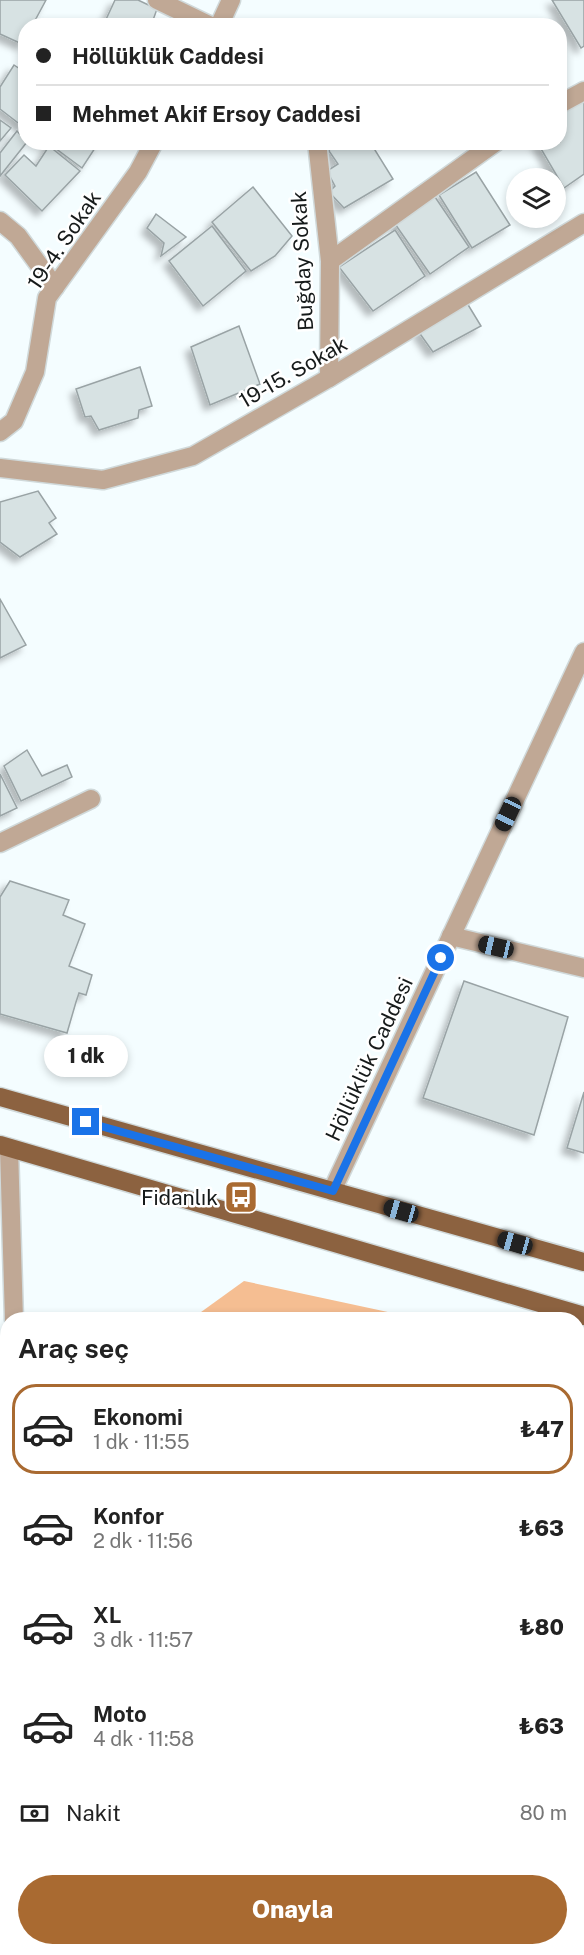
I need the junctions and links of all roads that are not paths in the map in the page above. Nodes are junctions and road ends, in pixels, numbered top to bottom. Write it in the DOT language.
graph roads {
  1 [pos="158,0"];
  2 [pos="231,0"];
  3 [pos="195,18"];
  4 [pos="223,18"];
  5 [pos="584,91"];
  6 [pos="567,100"];
  7 [pos="150,150"];
  8 [pos="318,150"];
  9 [pos="485,150"];
  10 [pos="0,220"];
  11 [pos="584,222"];
  12 [pos="330,261"];
  13 [pos="55,287"];
  14 [pos="329,378"];
  15 [pos="0,432"];
  16 [pos="0,468"];
  17 [pos="584,652"];
  18 [pos="91,799"];
  19 [pos="0,843"];
  20 [pos="451,936"];
  21 [pos="584,968"];
  22 [pos="0,1097"];
  23 [pos="4,1146"];
  24 [pos="333,1191"];
  25 [pos="584,1263"];
  26 [pos="14,1312"];
  27 [pos="570,1312"];
  1 -- 3 [label="street"];
  2 -- 4 [label="street"];
  5 -- 6 [label="street"];
  7 -- 13 [label="street, 19-4. Sokak"];
  8 -- 12 [label="street, Buğday Sokak"];
  9 -- 12 [label="street"];
  10 -- 13 [label="street"];
  11 -- 14 [label="street, 19-15. Sokak"];
  12 -- 14 [label="street, Buğday Sokak"];
  13 -- 15 [label="street, 19-4. Sokak"];
  14 -- 16 [label="street, 19-15. Sokak"];
  17 -- 20 [label="street, Höllüklük Caddesi"];
  18 -- 19 [label="street"];
  20 -- 21 [label="street"];
  20 -- 24 [label="street, Höllüklük Caddesi"];
  22 -- 24 [label="main road"];
  23 -- 26 [label="street"];
  23 -- 27 [label="main road"];
  24 -- 25 [label="main road"];
}
